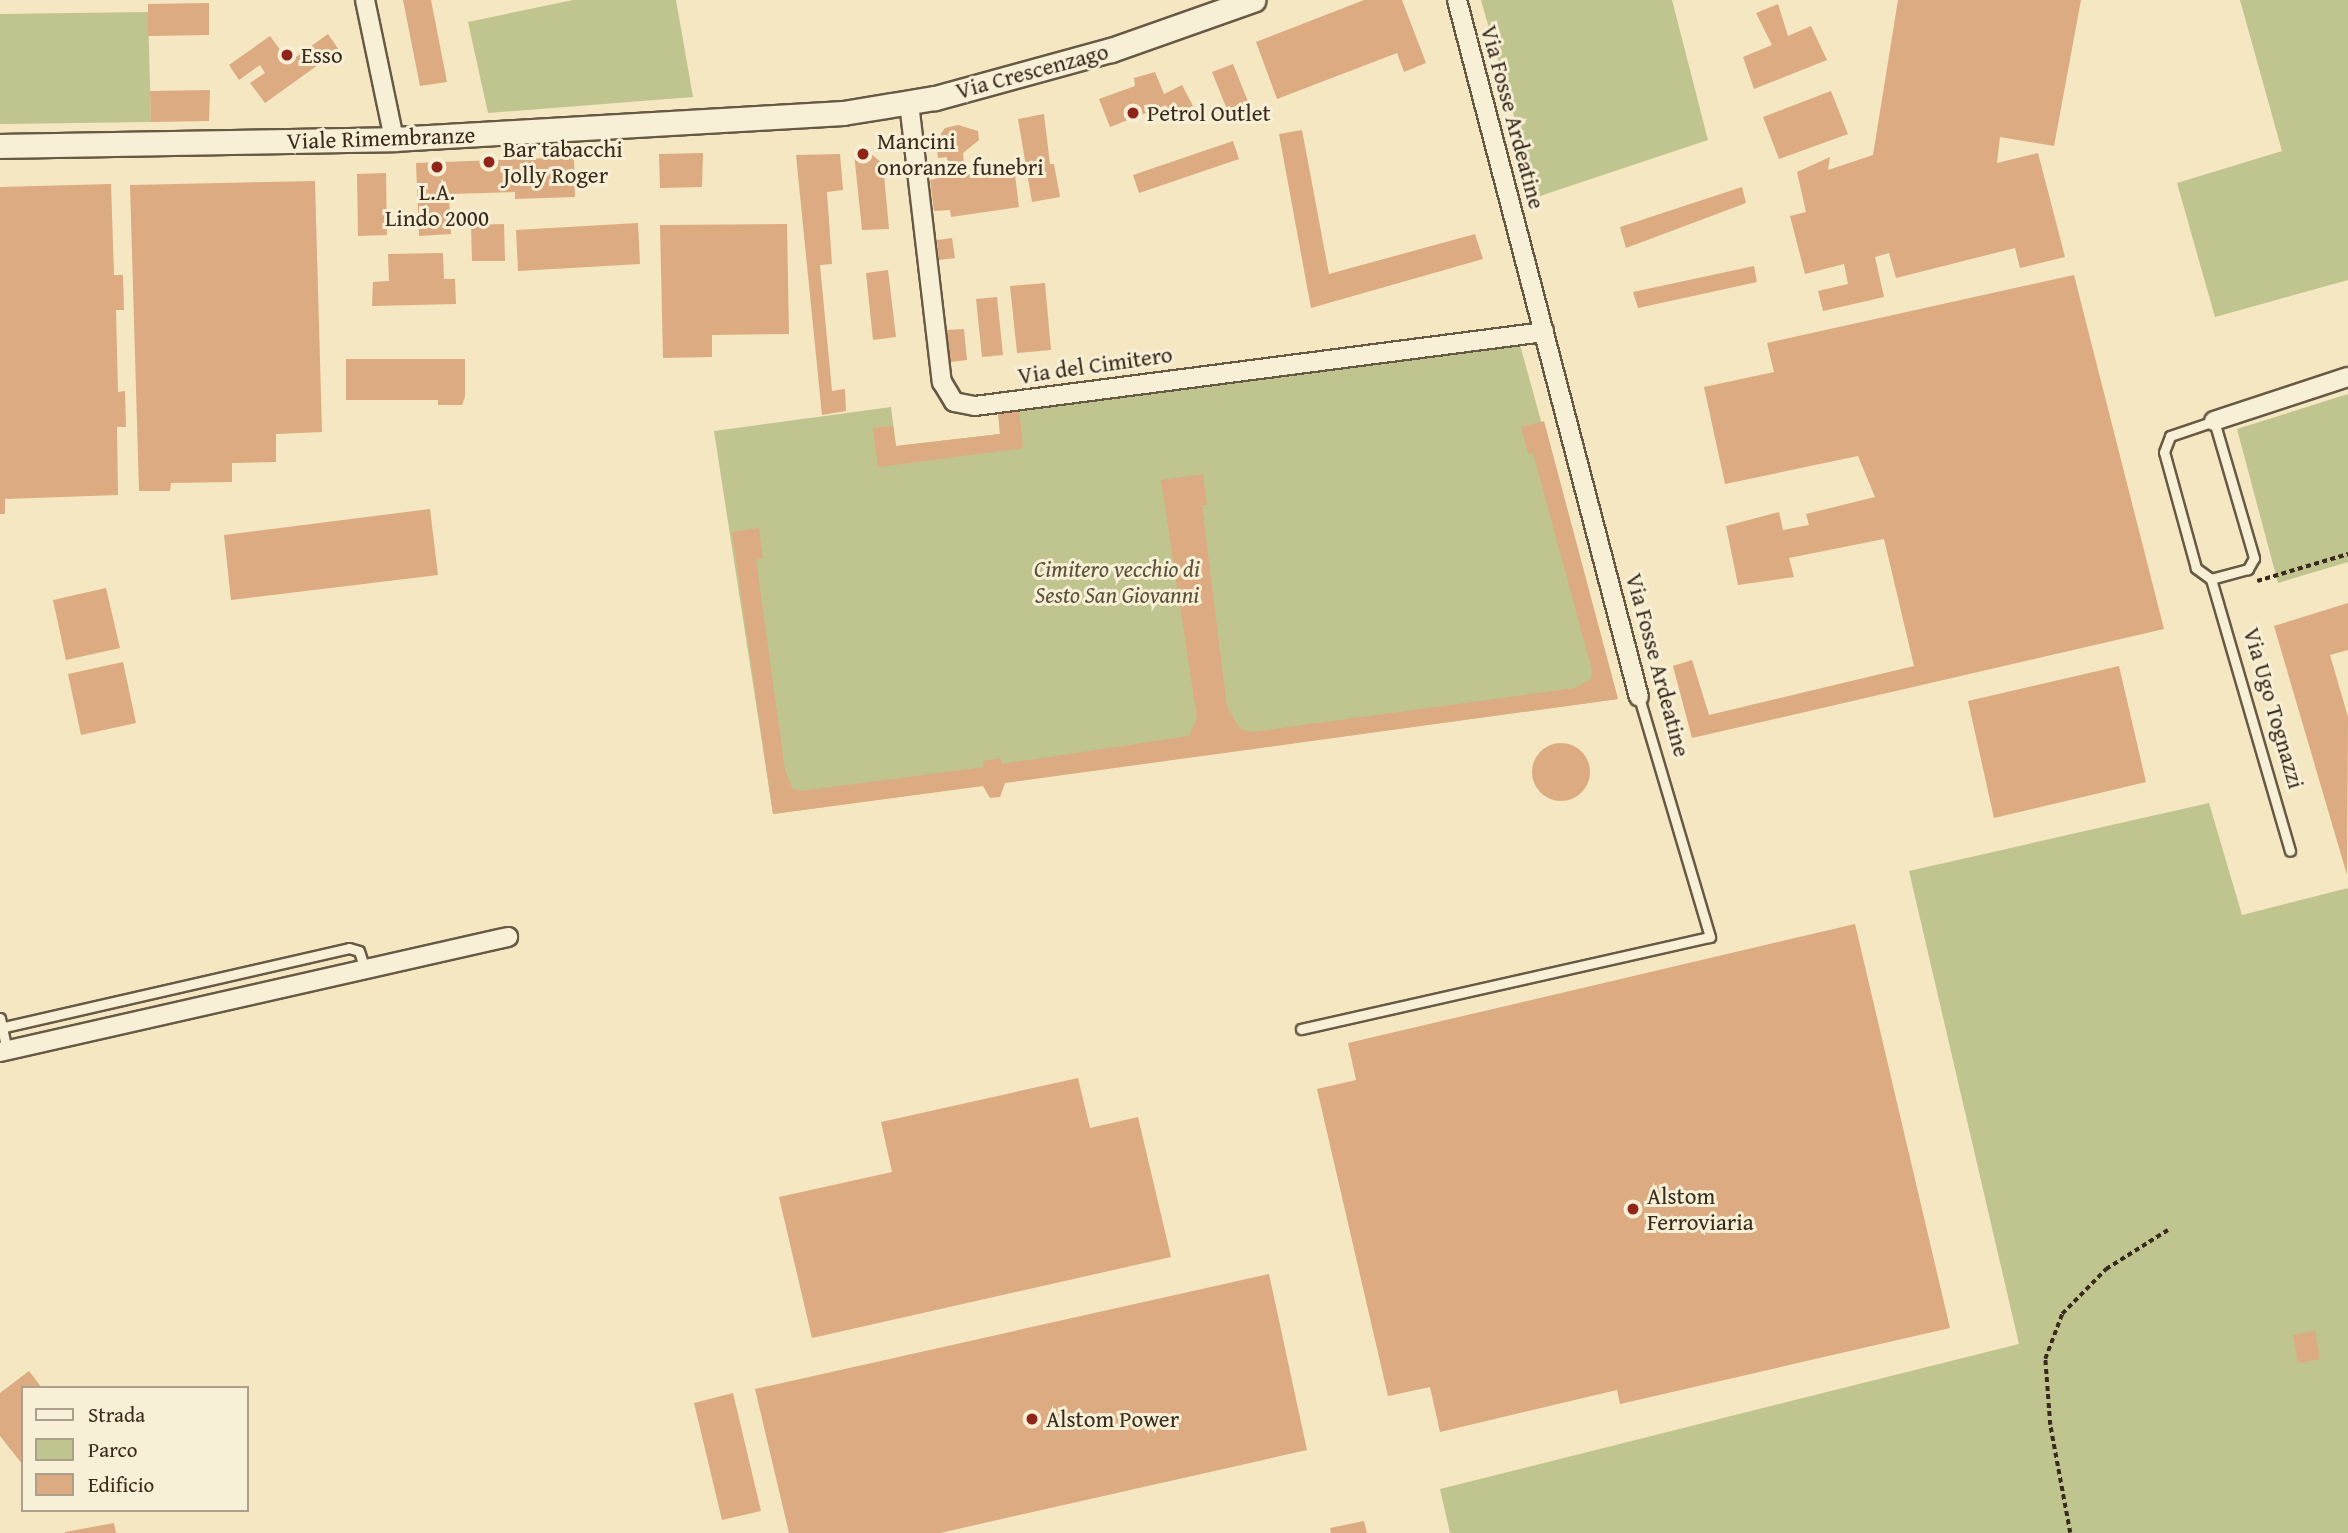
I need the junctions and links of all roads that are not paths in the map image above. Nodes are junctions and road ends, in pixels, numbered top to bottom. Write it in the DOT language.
graph roads {
  1 [pos="365,0"];
  2 [pos="1253,0"];
  3 [pos="1457,0"];
  4 [pos="909,103"];
  5 [pos="804,117"];
  6 [pos="394,139"];
  7 [pos="0,146"];
  8 [pos="1544,332"];
  9 [pos="2348,377"];
  10 [pos="2214,421"];
  11 [pos="2211,579"];
  12 [pos="1640,697"];
  13 [pos="2290,851"];
  14 [pos="508,937"];
  15 [pos="365,970"];
  16 [pos="1,1025"];
  17 [pos="1301,1029"];
  18 [pos="4,1051"];
  1 -- 6 [label="street"];
  2 -- 4 [label="street, Via Crescenzago"];
  3 -- 8 [label="street, Via Fosse Ardeatine"];
  4 -- 5 [label="street, Via Crescenzago"];
  4 -- 8 [label="street, Via del Cimitero"];
  5 -- 6 [label="street, Viale Rimembranze"];
  6 -- 7 [label="street, Viale Rimembranze"];
  8 -- 12 [label="street, Via Fosse Ardeatine"];
  9 -- 10 [label="street, Via Ugo Tognazzi"];
  10 -- 11 [label="lane"];
  10 -- 11 [label="lane, Via Ugo Tognazzi"];
  11 -- 13 [label="lane, Via Ugo Tognazzi"];
  12 -- 17 [label="lane, Via Fosse Ardeatine"];
  14 -- 15 [label="street"];
  15 -- 16 [label="lane"];
  15 -- 18 [label="street"];
  16 -- 18 [label="lane"];
}
